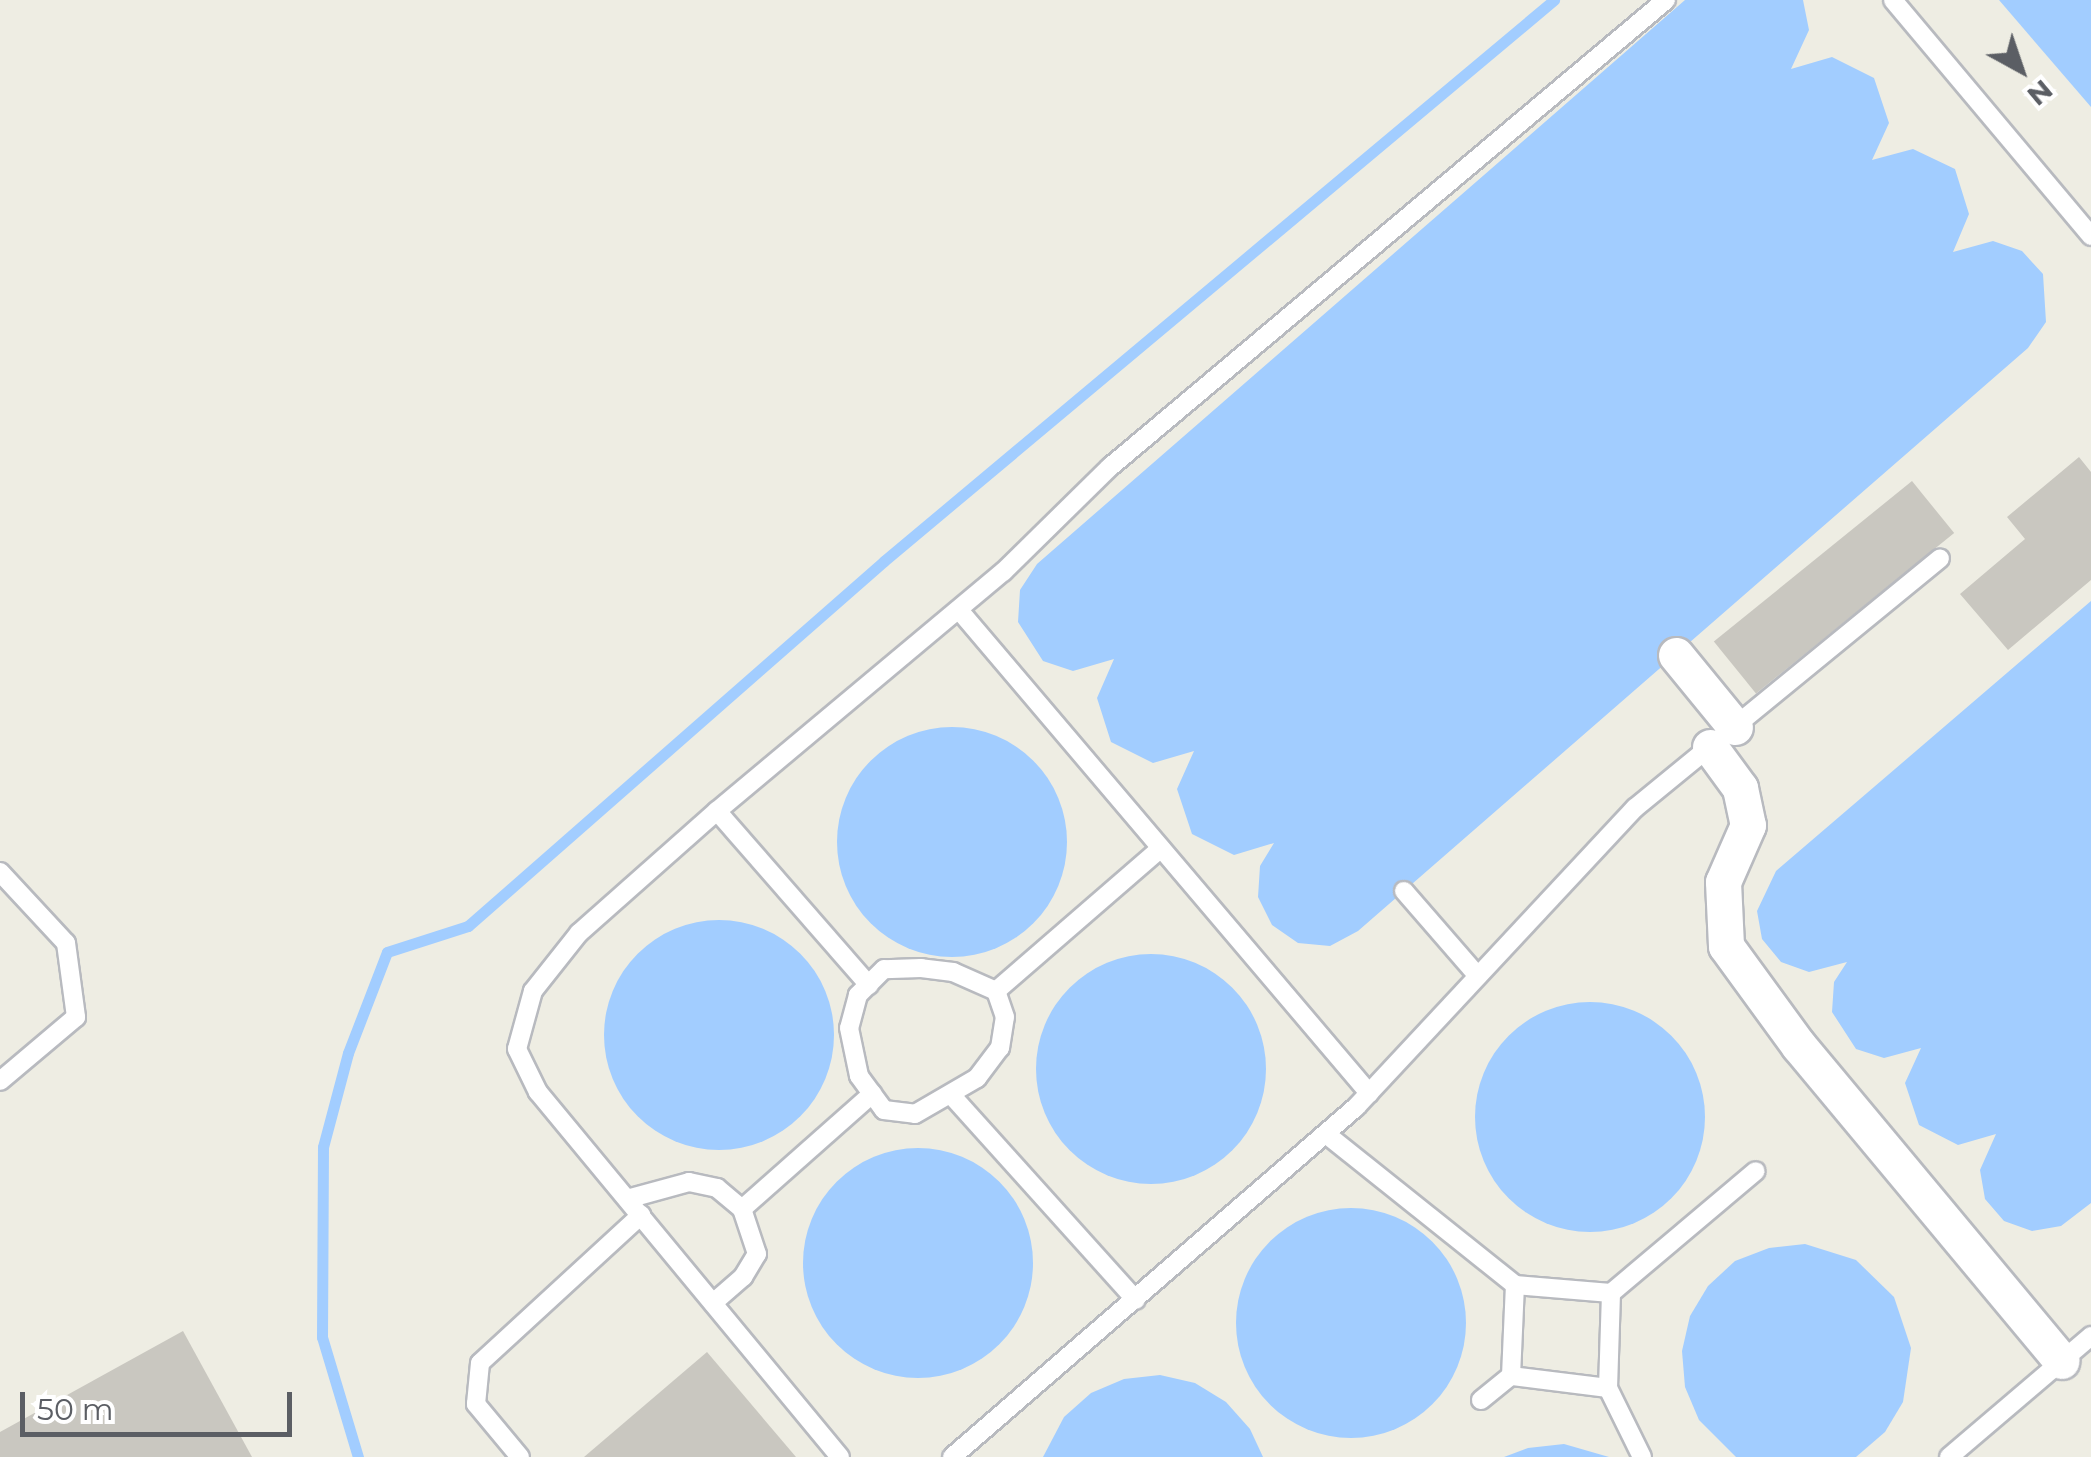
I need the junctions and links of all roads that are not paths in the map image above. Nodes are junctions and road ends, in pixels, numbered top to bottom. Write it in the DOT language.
graph roads {
  1 [pos="1666,0"];
  2 [pos="1893,0"];
  3 [pos="2091,236"];
  4 [pos="1940,558"];
  5 [pos="960,610"];
  6 [pos="1676,655"];
  7 [pos="1722,737"];
  8 [pos="717,811"];
  9 [pos="1161,848"];
  10 [pos="0,872"];
  11 [pos="1404,891"];
  12 [pos="1477,975"];
  13 [pos="869,984"];
  14 [pos="996,992"];
  15 [pos="0,1081"];
  16 [pos="1368,1093"];
  17 [pos="872,1094"];
  18 [pos="953,1097"];
  19 [pos="1326,1134"];
  20 [pos="1756,1170"];
  21 [pos="627,1198"];
  22 [pos="742,1208"];
  23 [pos="641,1215"];
  24 [pos="1516,1286"];
  25 [pos="1610,1292"];
  26 [pos="1136,1300"];
  27 [pos="713,1303"];
  28 [pos="2091,1336"];
  29 [pos="2061,1361"];
  30 [pos="1511,1376"];
  31 [pos="1608,1388"];
  32 [pos="1481,1400"];
  33 [pos="520,1457"];
  34 [pos="840,1457"];
  35 [pos="952,1457"];
  36 [pos="1642,1457"];
  37 [pos="1949,1457"];
  1 -- 5 [label="lane"];
  2 -- 3 [label="lane"];
  4 -- 7 [label="lane"];
  5 -- 8 [label="lane"];
  5 -- 9 [label="lane"];
  6 -- 7 [label="street"];
  7 -- 12 [label="lane"];
  7 -- 29 [label="street"];
  8 -- 13 [label="lane"];
  8 -- 21 [label="lane"];
  9 -- 14 [label="lane"];
  9 -- 16 [label="lane"];
  10 -- 15 [label="lane"];
  11 -- 12 [label="lane"];
  12 -- 16 [label="lane"];
  13 -- 14 [label="lane"];
  13 -- 17 [label="lane"];
  14 -- 18 [label="lane"];
  16 -- 19 [label="lane"];
  17 -- 18 [label="lane"];
  17 -- 22 [label="lane"];
  18 -- 26 [label="lane"];
  19 -- 24 [label="lane"];
  19 -- 26 [label="lane"];
  20 -- 25 [label="lane"];
  21 -- 22 [label="lane"];
  21 -- 23 [label="lane"];
  22 -- 27 [label="lane"];
  23 -- 27 [label="lane"];
  23 -- 33 [label="lane"];
  24 -- 25 [label="lane"];
  24 -- 30 [label="lane"];
  25 -- 31 [label="lane"];
  26 -- 35 [label="lane"];
  27 -- 34 [label="lane"];
  28 -- 29 [label="lane"];
  29 -- 37 [label="lane"];
  30 -- 31 [label="lane"];
  30 -- 32 [label="lane"];
  31 -- 36 [label="lane"];
}
